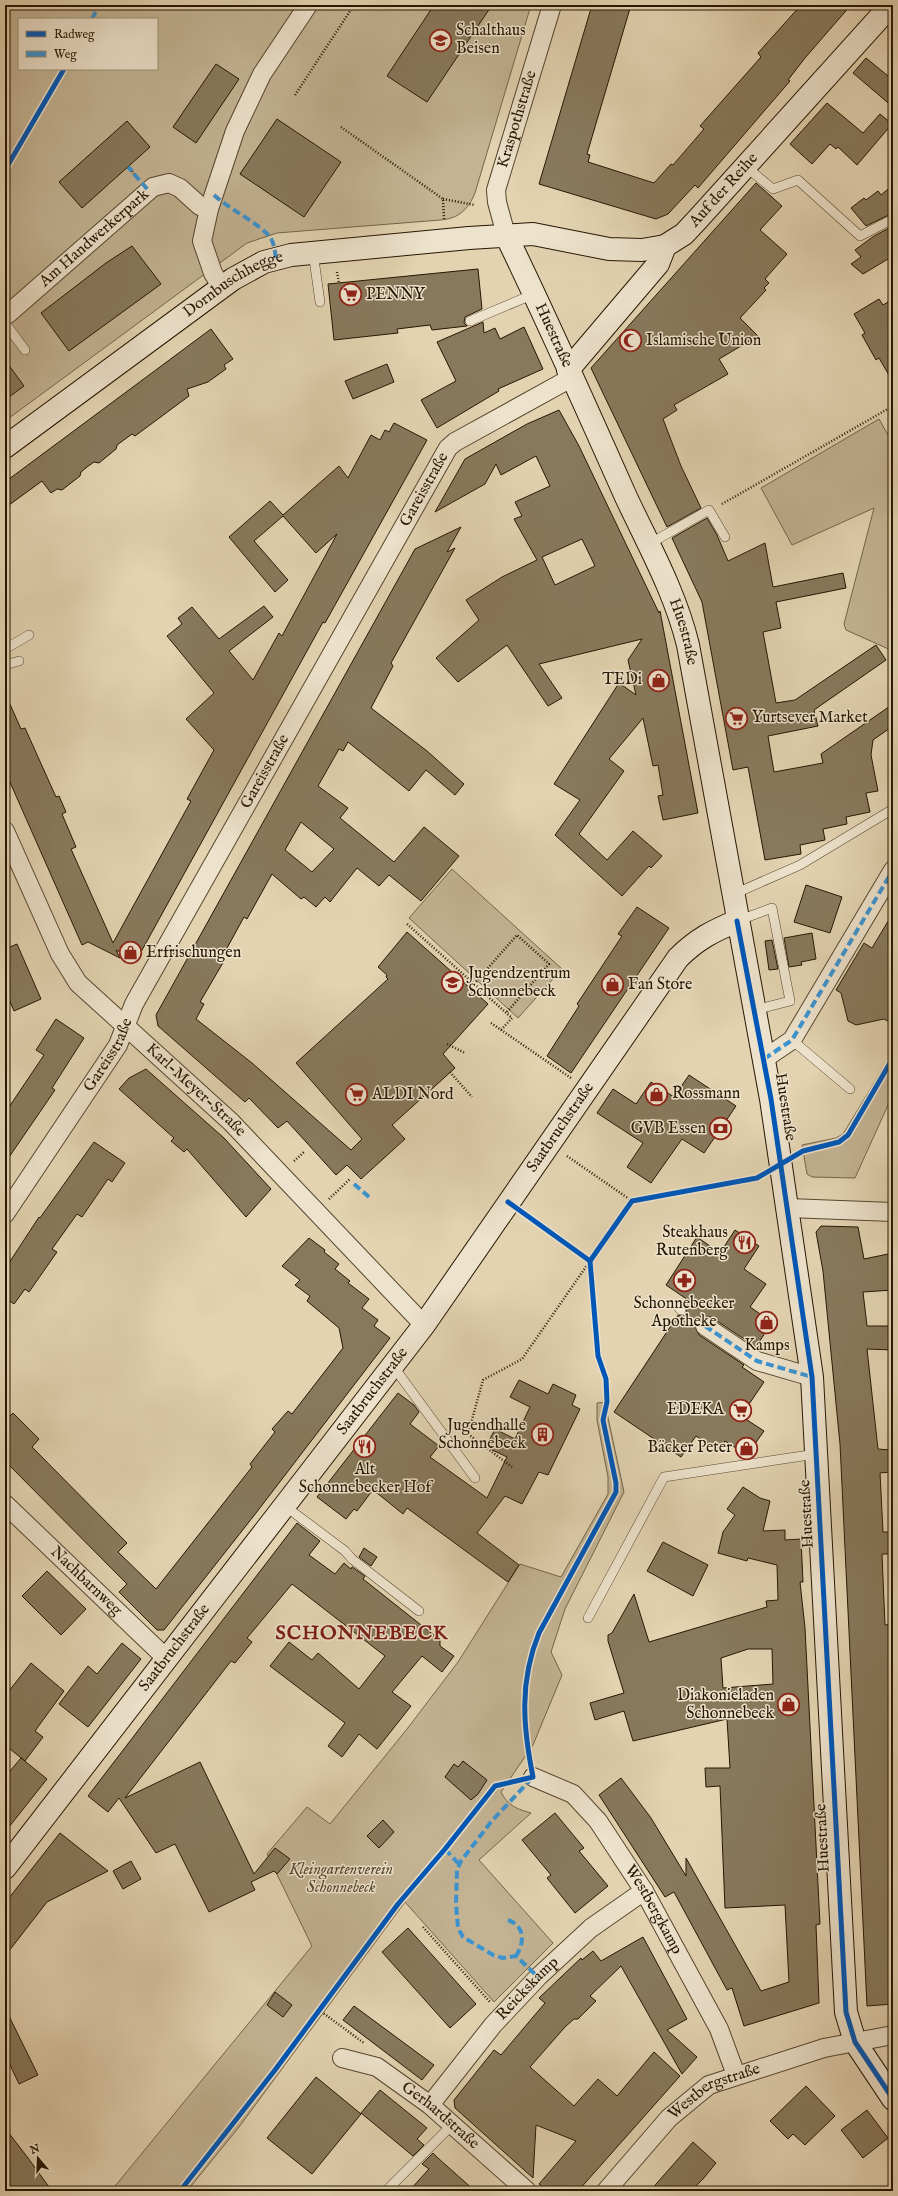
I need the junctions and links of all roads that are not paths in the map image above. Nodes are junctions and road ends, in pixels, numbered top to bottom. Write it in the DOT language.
graph roads {
  1 [pos="308,5"];
  2 [pos="552,5"];
  3 [pos="890,10"];
  4 [pos="745,166"];
  5 [pos="209,209"];
  6 [pos="893,219"];
  7 [pos="506,235"];
  8 [pos="665,246"];
  9 [pos="313,252"];
  10 [pos="222,288"];
  11 [pos="534,294"];
  12 [pos="320,302"];
  13 [pos="6,318"];
  14 [pos="470,321"];
  15 [pos="25,350"];
  16 [pos="570,374"];
  17 [pos="5,447"];
  18 [pos="725,537"];
  19 [pos="649,544"];
  20 [pos="29,635"];
  21 [pos="5,649"];
  22 [pos="19,661"];
  23 [pos="5,665"];
  24 [pos="893,809"];
  25 [pos="5,831"];
  26 [pos="893,870"];
  27 [pos="732,895"];
  28 [pos="737,921"];
  29 [pos="755,1010"];
  30 [pos="126,1027"];
  31 [pos="792,1040"];
  32 [pos="764,1060"];
  33 [pos="850,1089"];
  34 [pos="788,1208"];
  35 [pos="893,1212"];
  36 [pos="5,1214"];
  37 [pos="424,1325"];
  38 [pos="705,1326"];
  39 [pos="392,1365"];
  40 [pos="812,1377"];
  41 [pos="817,1454"];
  42 [pos="475,1478"];
  43 [pos="5,1504"];
  44 [pos="285,1506"];
  45 [pos="419,1611"];
  46 [pos="588,1618"];
  47 [pos="167,1659"];
  48 [pos="533,1777"];
  49 [pos="5,1868"];
  50 [pos="644,1891"];
  51 [pos="893,2035"];
  52 [pos="855,2042"];
  53 [pos="342,2058"];
  54 [pos="736,2075"];
  55 [pos="893,2099"];
  56 [pos="430,2105"];
  57 [pos="452,2125"];
  58 [pos="386,2191"];
  59 [pos="527,2191"];
  60 [pos="606,2191"];
  1 -- 5 [label="street"];
  2 -- 7 [label="street, Kraspothstraße"];
  3 -- 4 [label="main road, Auf der Reihe"];
  4 -- 6 [label="lane"];
  4 -- 8 [label="main road, Auf der Reihe"];
  5 -- 10 [label="street"];
  5 -- 13 [label="street, Am Handwerkerpark"];
  7 -- 8 [label="main road, Auf der Reihe"];
  7 -- 9 [label="main road, Dornbuschhegge"];
  7 -- 11 [label="main road, Huestraße"];
  8 -- 16 [label="main road"];
  9 -- 10 [label="main road, Dornbuschhegge"];
  9 -- 12 [label="lane"];
  10 -- 17 [label="main road, Dornbuschhegge"];
  11 -- 14 [label="lane"];
  11 -- 16 [label="main road, Huestraße"];
  13 -- 15 [label="lane, Am Handwerkerpark"];
  16 -- 19 [label="main road, Huestraße"];
  16 -- 30 [label="street, Gareisstraße"];
  18 -- 19 [label="lane"];
  19 -- 27 [label="main road, Huestraße"];
  20 -- 21 [label="lane"];
  22 -- 23 [label="lane"];
  24 -- 27 [label="lane"];
  25 -- 30 [label="street, Karl-Meyer-Straße"];
  26 -- 31 [label="street, Huestraße"];
  27 -- 28 [label="main road, Huestraße"];
  28 -- 29 [label="main road, Huestraße"];
  28 -- 29 [label="lane"];
  28 -- 37 [label="main road, Saatbruchstraße"];
  29 -- 32 [label="main road, Huestraße"];
  30 -- 36 [label="street, Gareisstraße"];
  30 -- 37 [label="street, Karl-Meyer-Straße"];
  31 -- 32 [label="street, Huestraße"];
  31 -- 33 [label="lane"];
  32 -- 34 [label="main road, Huestraße"];
  34 -- 35 [label="street"];
  34 -- 40 [label="main road, Huestraße"];
  37 -- 39 [label="main road, Saatbruchstraße"];
  38 -- 40 [label="street"];
  39 -- 42 [label="lane"];
  39 -- 44 [label="main road, Saatbruchstraße"];
  40 -- 41 [label="main road, Huestraße"];
  41 -- 46 [label="lane"];
  41 -- 52 [label="main road, Huestraße"];
  43 -- 47 [label="street, Nachbarnweg"];
  44 -- 45 [label="lane"];
  44 -- 47 [label="main road, Saatbruchstraße"];
  47 -- 49 [label="main road, Saatbruchstraße"];
  48 -- 50 [label="street, Westbergkamp"];
  50 -- 54 [label="street, Westbergkamp"];
  50 -- 56 [label="street, Reickskamp"];
  51 -- 52 [label="street, Westbergstraße"];
  52 -- 54 [label="street, Westbergstraße"];
  52 -- 55 [label="main road, Huestraße"];
  53 -- 56 [label="street, Gerhardstraße"];
  54 -- 60 [label="street, Westbergstraße"];
  56 -- 57 [label="street, Gerhardstraße"];
  57 -- 58 [label="lane"];
  57 -- 59 [label="street, Gerhardstraße"];
}
